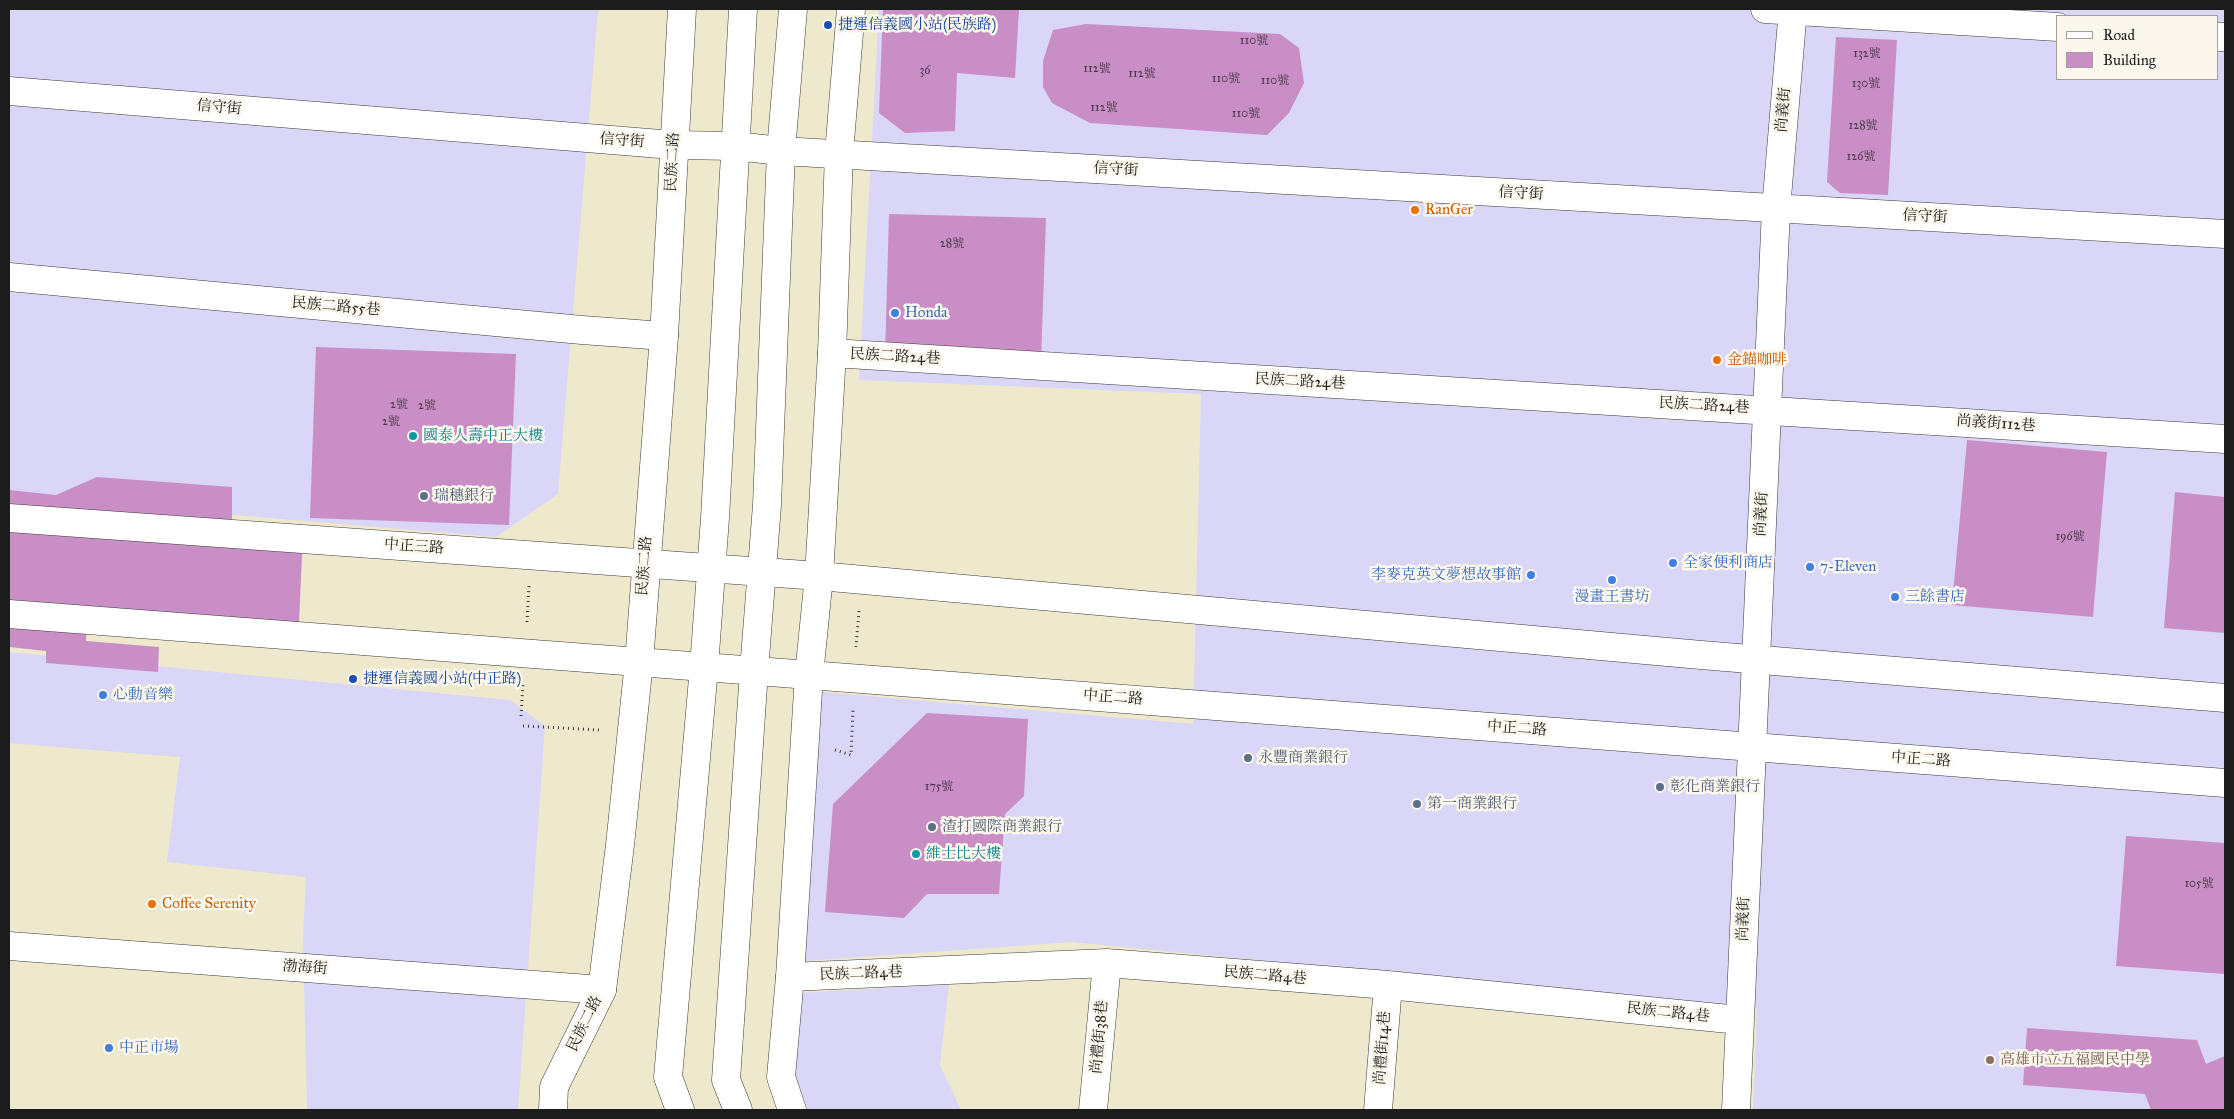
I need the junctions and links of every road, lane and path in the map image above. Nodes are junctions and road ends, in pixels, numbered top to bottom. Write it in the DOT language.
graph roads {
  1 [pos="682,9"];
  2 [pos="743,9"];
  3 [pos="793,9"];
  4 [pos="851,9"];
  5 [pos="1765,9"];
  6 [pos="1793,10"];
  7 [pos="2056,27"];
  8 [pos="9,91"];
  9 [pos="673,145"];
  10 [pos="735,146"];
  11 [pos="780,151"];
  12 [pos="839,153"];
  13 [pos="1776,209"];
  14 [pos="2225,234"];
  15 [pos="9,277"];
  16 [pos="664,336"];
  17 [pos="832,354"];
  18 [pos="1767,410"];
  19 [pos="2225,439"];
  20 [pos="9,518"];
  21 [pos="645,564"];
  22 [pos="711,568"];
  23 [pos="762,572"];
  24 [pos="818,576"];
  25 [pos="9,614"];
  26 [pos="1756,659"];
  27 [pos="638,662"];
  28 [pos="704,667"];
  29 [pos="754,671"];
  30 [pos="808,675"];
  31 [pos="2225,698"];
  32 [pos="1751,747"];
  33 [pos="2225,783"];
  34 [pos="9,946"];
  35 [pos="1107,963"];
  36 [pos="790,977"];
  37 [pos="1388,985"];
  38 [pos="602,990"];
  39 [pos="1739,1020"];
  40 [pos="553,1110"];
  41 [pos="680,1110"];
  42 [pos="738,1110"];
  43 [pos="792,1110"];
  44 [pos="1093,1110"];
  45 [pos="1378,1110"];
  46 [pos="1736,1110"];
  1 -- 9 [label="street, 民族二路"];
  2 -- 10 [label="street"];
  3 -- 11 [label="street"];
  4 -- 12 [label="street"];
  5 -- 6 [label="street"];
  6 -- 7 [label="street"];
  6 -- 13 [label="street, 尚義街"];
  8 -- 9 [label="street, 信守街"];
  9 -- 10 [label="street, 信守街"];
  9 -- 16 [label="street, 民族二路"];
  10 -- 11 [label="street, 信守街"];
  10 -- 22 [label="street"];
  11 -- 12 [label="street, 信守街"];
  11 -- 23 [label="street"];
  12 -- 13 [label="street, 信守街"];
  12 -- 17 [label="street"];
  13 -- 14 [label="street, 信守街"];
  13 -- 18 [label="street, 尚義街"];
  15 -- 16 [label="street, 民族二路55巷"];
  16 -- 21 [label="street, 民族二路"];
  17 -- 18 [label="street, 民族二路24巷"];
  17 -- 24 [label="street"];
  18 -- 19 [label="street, 尚義街112巷"];
  18 -- 26 [label="street, 尚義街"];
  20 -- 21 [label="street, 中正三路"];
  21 -- 22 [label="street, 中正三路"];
  21 -- 27 [label="street, 民族二路"];
  22 -- 23 [label="street, 中正三路"];
  22 -- 28 [label="street"];
  23 -- 24 [label="street, 中正三路"];
  23 -- 29 [label="street"];
  24 -- 26 [label="street"];
  24 -- 30 [label="street"];
  25 -- 27 [label="street"];
  26 -- 31 [label="street"];
  26 -- 32 [label="street, 尚義街"];
  27 -- 28 [label="street"];
  27 -- 38 [label="street, 民族二路"];
  28 -- 29 [label="street"];
  28 -- 41 [label="street"];
  29 -- 30 [label="street"];
  29 -- 42 [label="street"];
  30 -- 32 [label="street, 中正二路"];
  30 -- 36 [label="street"];
  32 -- 33 [label="street, 中正二路"];
  32 -- 39 [label="street, 尚義街"];
  34 -- 38 [label="street, 渤海街"];
  35 -- 36 [label="street, 民族二路4巷"];
  35 -- 37 [label="street, 民族二路4巷"];
  35 -- 44 [label="street, 尚禮街38巷"];
  36 -- 43 [label="street"];
  37 -- 39 [label="street, 民族二路4巷"];
  37 -- 45 [label="street, 尚禮街14巷"];
  38 -- 40 [label="street, 民族二路"];
  39 -- 46 [label="street, 尚義街"];
}
